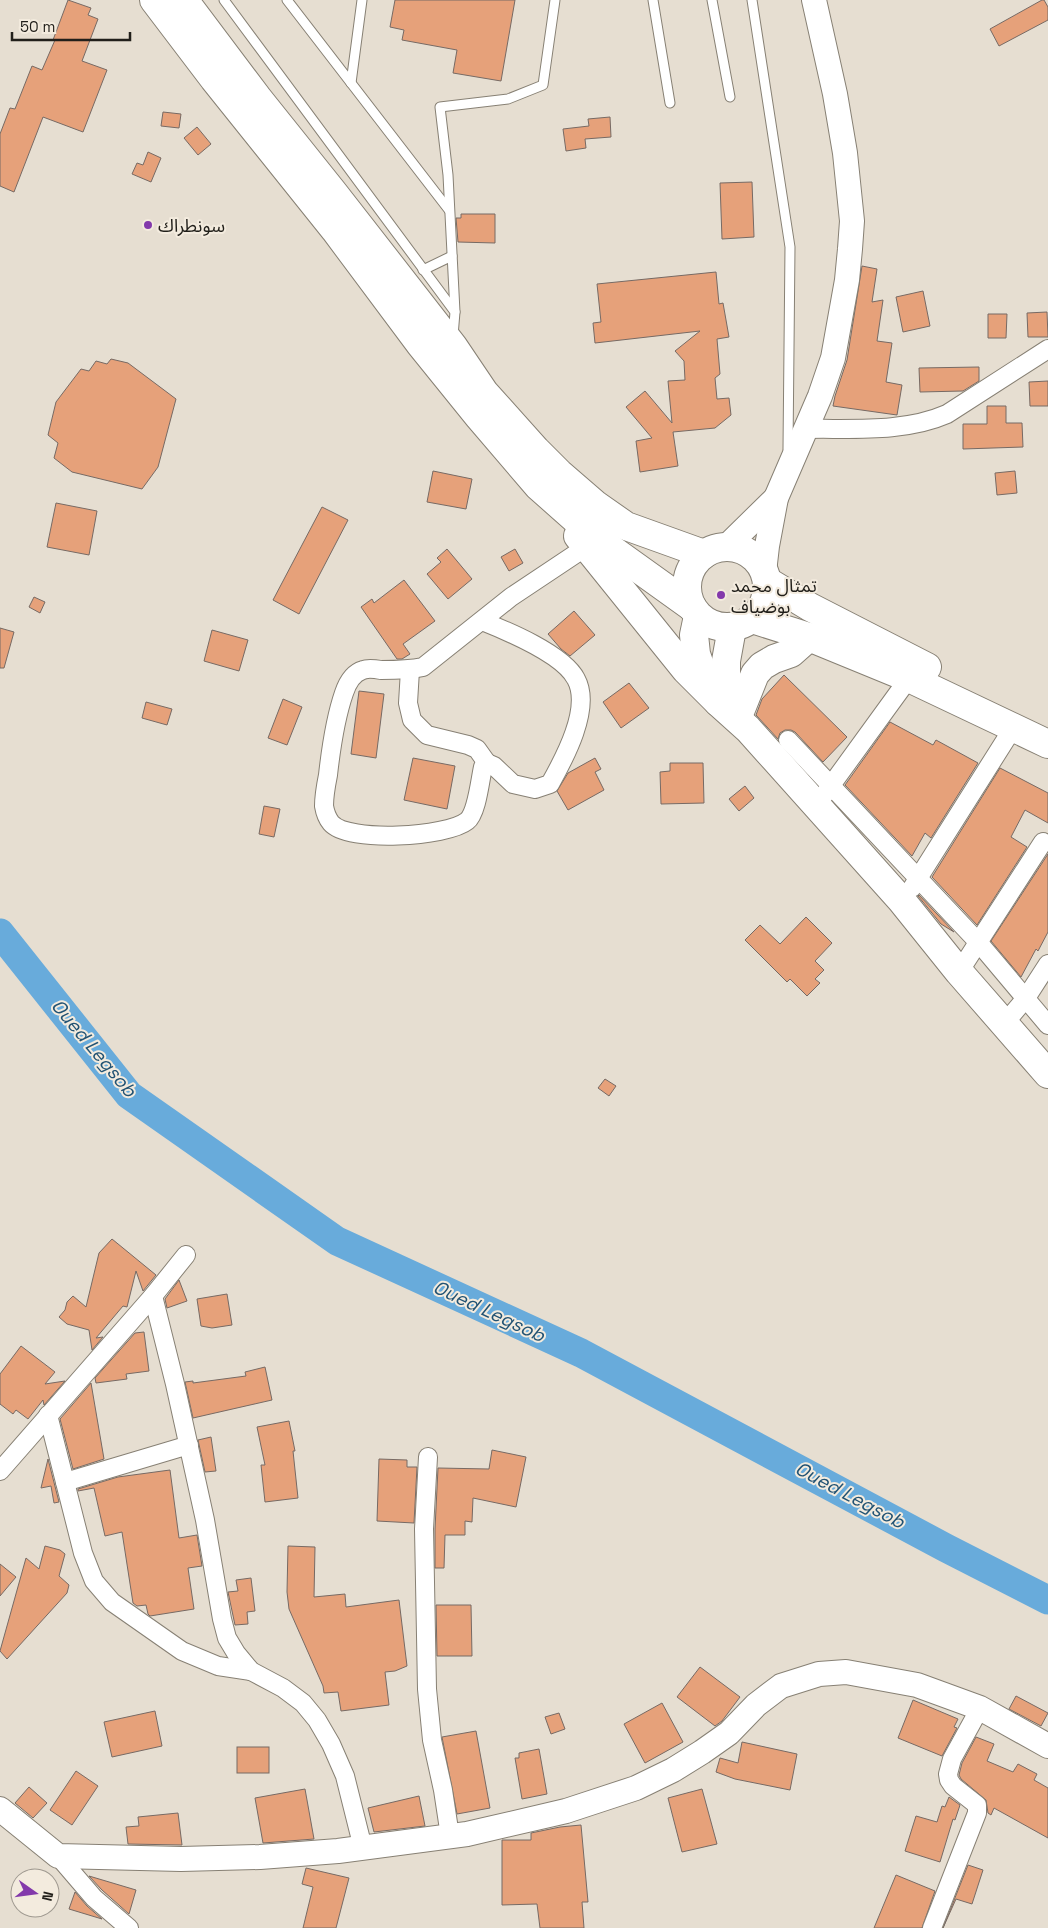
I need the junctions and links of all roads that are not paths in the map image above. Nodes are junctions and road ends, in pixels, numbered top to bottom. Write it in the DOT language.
graph roads {
  1 [pos="154,0"];
  2 [pos="184,0"];
  3 [pos="224,0"];
  4 [pos="287,0"];
  5 [pos="362,0"];
  6 [pos="555,0"];
  7 [pos="653,0"];
  8 [pos="712,0"];
  9 [pos="752,0"];
  10 [pos="814,0"];
  11 [pos="351,83"];
  12 [pos="730,97"];
  13 [pos="670,102"];
  14 [pos="450,210"];
  15 [pos="452,256"];
  16 [pos="424,270"];
  17 [pos="455,312"];
  18 [pos="453,346"];
  19 [pos="1048,349"];
  20 [pos="805,429"];
  21 [pos="788,469"];
  22 [pos="538,486"];
  23 [pos="776,498"];
  24 [pos="586,547"];
  25 [pos="715,551"];
  26 [pos="766,576"];
  27 [pos="695,611"];
  28 [pos="482,621"];
  29 [pos="742,623"];
  30 [pos="809,638"];
  31 [pos="410,670"];
  32 [pos="909,678"];
  33 [pos="735,715"];
  34 [pos="1048,725"];
  35 [pos="1013,728"];
  36 [pos="788,740"];
  37 [pos="1048,744"];
  38 [pos="487,763"];
  39 [pos="824,795"];
  40 [pos="1043,842"];
  41 [pos="919,880"];
  42 [pos="902,900"];
  43 [pos="979,943"];
  44 [pos="1048,964"];
  45 [pos="958,972"];
  46 [pos="1026,998"];
  47 [pos="1004,1024"];
  48 [pos="1048,1025"];
  49 [pos="1048,1074"];
  50 [pos="186,1255"];
  51 [pos="153,1296"];
  52 [pos="48,1415"];
  53 [pos="189,1445"];
  54 [pos="428,1457"];
  55 [pos="0,1471"];
  56 [pos="65,1482"];
  57 [pos="251,1671"];
  58 [pos="980,1708"];
  59 [pos="1048,1746"];
  60 [pos="0,1809"];
  61 [pos="450,1836"];
  62 [pos="363,1848"];
  63 [pos="58,1856"];
  64 [pos="129,1928"];
  65 [pos="932,1928"];
  1 -- 22 [label="main road"];
  2 -- 18 [label="main road"];
  3 -- 16 [label="lane"];
  4 -- 11 [label="lane"];
  5 -- 11 [label="lane"];
  6 -- 14 [label="lane"];
  7 -- 13 [label="lane"];
  8 -- 12 [label="lane"];
  9 -- 21 [label="lane"];
  10 -- 20 [label="main road"];
  11 -- 14 [label="lane"];
  14 -- 15 [label="lane"];
  15 -- 16 [label="lane"];
  15 -- 17 [label="lane"];
  16 -- 17 [label="lane"];
  17 -- 18 [label="lane"];
  18 -- 25 [label="main road"];
  19 -- 20 [label="street"];
  20 -- 21 [label="main road"];
  21 -- 23 [label="main road"];
  22 -- 24 [label="main road"];
  22 -- 27 [label="main road"];
  23 -- 25 [label="main road"];
  23 -- 26 [label="main road"];
  24 -- 28 [label="street"];
  24 -- 33 [label="main road"];
  25 -- 26 [label="main road"];
  25 -- 27 [label="main road"];
  26 -- 29 [label="main road"];
  26 -- 34 [label="main road"];
  27 -- 29 [label="main road"];
  27 -- 33 [label="main road"];
  28 -- 31 [label="street"];
  28 -- 38 [label="street"];
  29 -- 30 [label="main road"];
  29 -- 33 [label="main road"];
  30 -- 32 [label="main road"];
  30 -- 33 [label="main road"];
  31 -- 38 [label="street"];
  31 -- 38 [label="street"];
  32 -- 35 [label="main road"];
  32 -- 39 [label="street"];
  33 -- 39 [label="main road"];
  35 -- 37 [label="main road"];
  35 -- 41 [label="street"];
  36 -- 39 [label="street"];
  39 -- 41 [label="street"];
  39 -- 42 [label="main road"];
  40 -- 43 [label="street"];
  41 -- 42 [label="street"];
  41 -- 43 [label="street"];
  42 -- 45 [label="main road"];
  43 -- 45 [label="street"];
  43 -- 46 [label="street"];
  44 -- 46 [label="street"];
  45 -- 47 [label="main road"];
  46 -- 47 [label="street"];
  46 -- 48 [label="street"];
  47 -- 49 [label="main road"];
  50 -- 51 [label="street"];
  51 -- 52 [label="street"];
  51 -- 53 [label="street"];
  52 -- 55 [label="street"];
  52 -- 56 [label="street"];
  53 -- 56 [label="street"];
  53 -- 57 [label="street"];
  54 -- 61 [label="street"];
  56 -- 57 [label="street"];
  57 -- 62 [label="street"];
  58 -- 59 [label="main road"];
  58 -- 61 [label="main road"];
  58 -- 65 [label="street"];
  60 -- 63 [label="main road"];
  61 -- 62 [label="main road"];
  62 -- 63 [label="main road"];
  63 -- 64 [label="street"];
}
